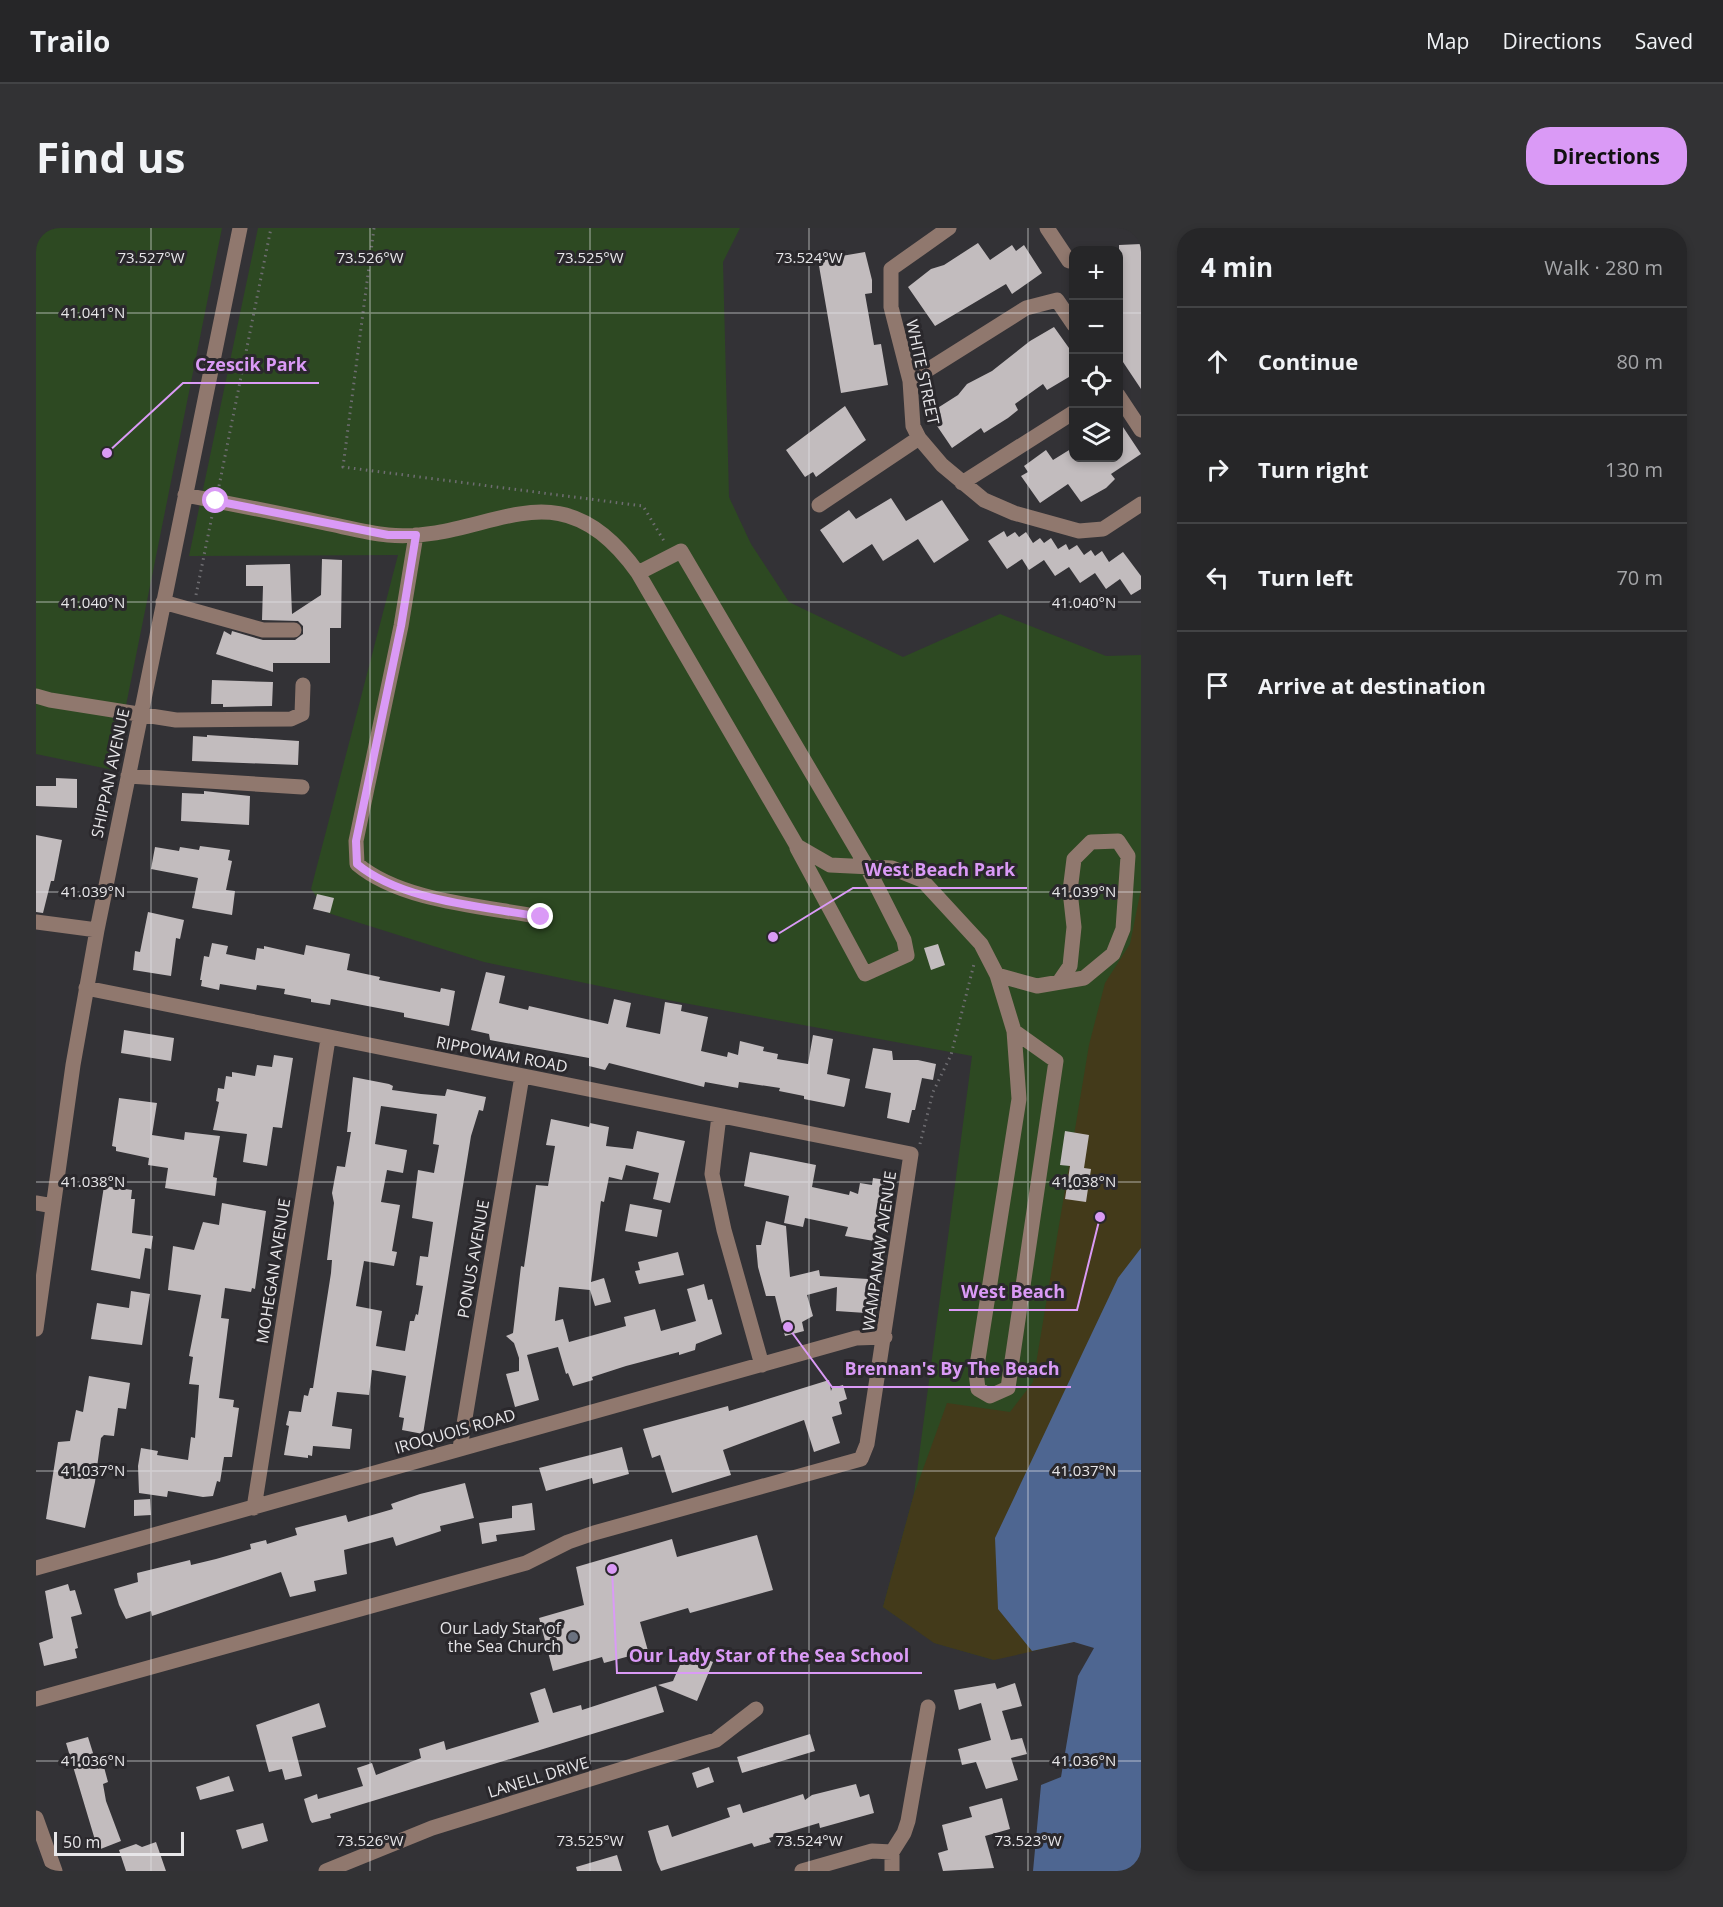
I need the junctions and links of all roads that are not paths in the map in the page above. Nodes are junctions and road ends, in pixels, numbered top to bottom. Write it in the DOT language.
graph roads {
  1 [pos="240,228"];
  2 [pos="949,228"];
  3 [pos="1047,228"];
  4 [pos="1069,261"];
  5 [pos="1069,317"];
  6 [pos="910,381"];
  7 [pos="1123,401"];
  8 [pos="1069,415"];
  9 [pos="1141,430"];
  10 [pos="919,438"];
  11 [pos="962,483"];
  12 [pos="185,495"];
  13 [pos="1141,504"];
  14 [pos="819,506"];
  15 [pos="416,535"];
  16 [pos="638,573"];
  17 [pos="163,602"];
  18 [pos="294,630"];
  19 [pos="303,685"];
  20 [pos="36,696"];
  21 [pos="141,715"];
  22 [pos="128,776"];
  23 [pos="302,787"];
  24 [pos="797,846"];
  25 [pos="867,867"];
  26 [pos="541,917"];
  27 [pos="36,921"];
  28 [pos="97,930"];
  29 [pos="997,975"];
  30 [pos="1059,982"];
  31 [pos="86,988"];
  32 [pos="1014,1031"];
  33 [pos="328,1039"];
  34 [pos="522,1077"];
  35 [pos="718,1116"];
  36 [pos="911,1154"];
  37 [pos="36,1203"];
  38 [pos="53,1206"];
  39 [pos="36,1329"];
  40 [pos="885,1337"];
  41 [pos="762,1365"];
  42 [pos="460,1448"];
  43 [pos="254,1508"];
  44 [pos="36,1568"];
  45 [pos="36,1700"];
  46 [pos="928,1707"];
  47 [pos="756,1709"];
  48 [pos="36,1818"];
  49 [pos="892,1852"];
  50 [pos="55,1871"];
  51 [pos="326,1871"];
  52 [pos="802,1871"];
  53 [pos="892,1871"];
  1 -- 12 [label="street, SHIPPAN AVENUE"];
  2 -- 6 [label="street, WHITE STREET"];
  3 -- 4 [label="street"];
  5 -- 6 [label="street"];
  6 -- 10 [label="street, WHITE STREET"];
  7 -- 9 [label="street"];
  8 -- 11 [label="street"];
  10 -- 11 [label="street, WHITE STREET"];
  10 -- 14 [label="street"];
  11 -- 13 [label="street, WHITE STREET"];
  12 -- 15 [label="street"];
  12 -- 17 [label="street, SHIPPAN AVENUE"];
  15 -- 16 [label="street"];
  15 -- 26 [label="street"];
  16 -- 24 [label="street"];
  16 -- 25 [label="street"];
  17 -- 18 [label="street"];
  17 -- 21 [label="street, SHIPPAN AVENUE"];
  19 -- 21 [label="street"];
  20 -- 21 [label="street"];
  21 -- 22 [label="street, SHIPPAN AVENUE"];
  22 -- 23 [label="street"];
  22 -- 28 [label="street, SHIPPAN AVENUE"];
  24 -- 25 [label="street"];
  24 -- 25 [label="street"];
  25 -- 29 [label="street"];
  27 -- 28 [label="street"];
  28 -- 31 [label="street, SHIPPAN AVENUE"];
  29 -- 30 [label="street"];
  29 -- 32 [label="street"];
  30 -- 30 [label="street"];
  31 -- 33 [label="street, RIPPOWAM ROAD"];
  31 -- 38 [label="street, SHIPPAN AVENUE"];
  32 -- 32 [label="street"];
  33 -- 34 [label="street, RIPPOWAM ROAD"];
  33 -- 43 [label="street, MOHEGAN AVENUE"];
  34 -- 35 [label="street, RIPPOWAM ROAD"];
  34 -- 42 [label="street, PONUS AVENUE"];
  35 -- 36 [label="street, RIPPOWAM ROAD"];
  35 -- 41 [label="street"];
  36 -- 40 [label="street, WAMPANAW AVENUE"];
  37 -- 38 [label="street"];
  38 -- 39 [label="street, SHIPPAN AVENUE"];
  40 -- 41 [label="street, IROQUOIS ROAD"];
  40 -- 45 [label="street, WAMPANAW AVENUE"];
  41 -- 42 [label="street, IROQUOIS ROAD"];
  42 -- 43 [label="street, IROQUOIS ROAD"];
  43 -- 44 [label="street, IROQUOIS ROAD"];
  46 -- 49 [label="street"];
  47 -- 51 [label="street, LANELL DRIVE"];
  48 -- 50 [label="street"];
  49 -- 52 [label="street"];
  49 -- 53 [label="street"];
}
